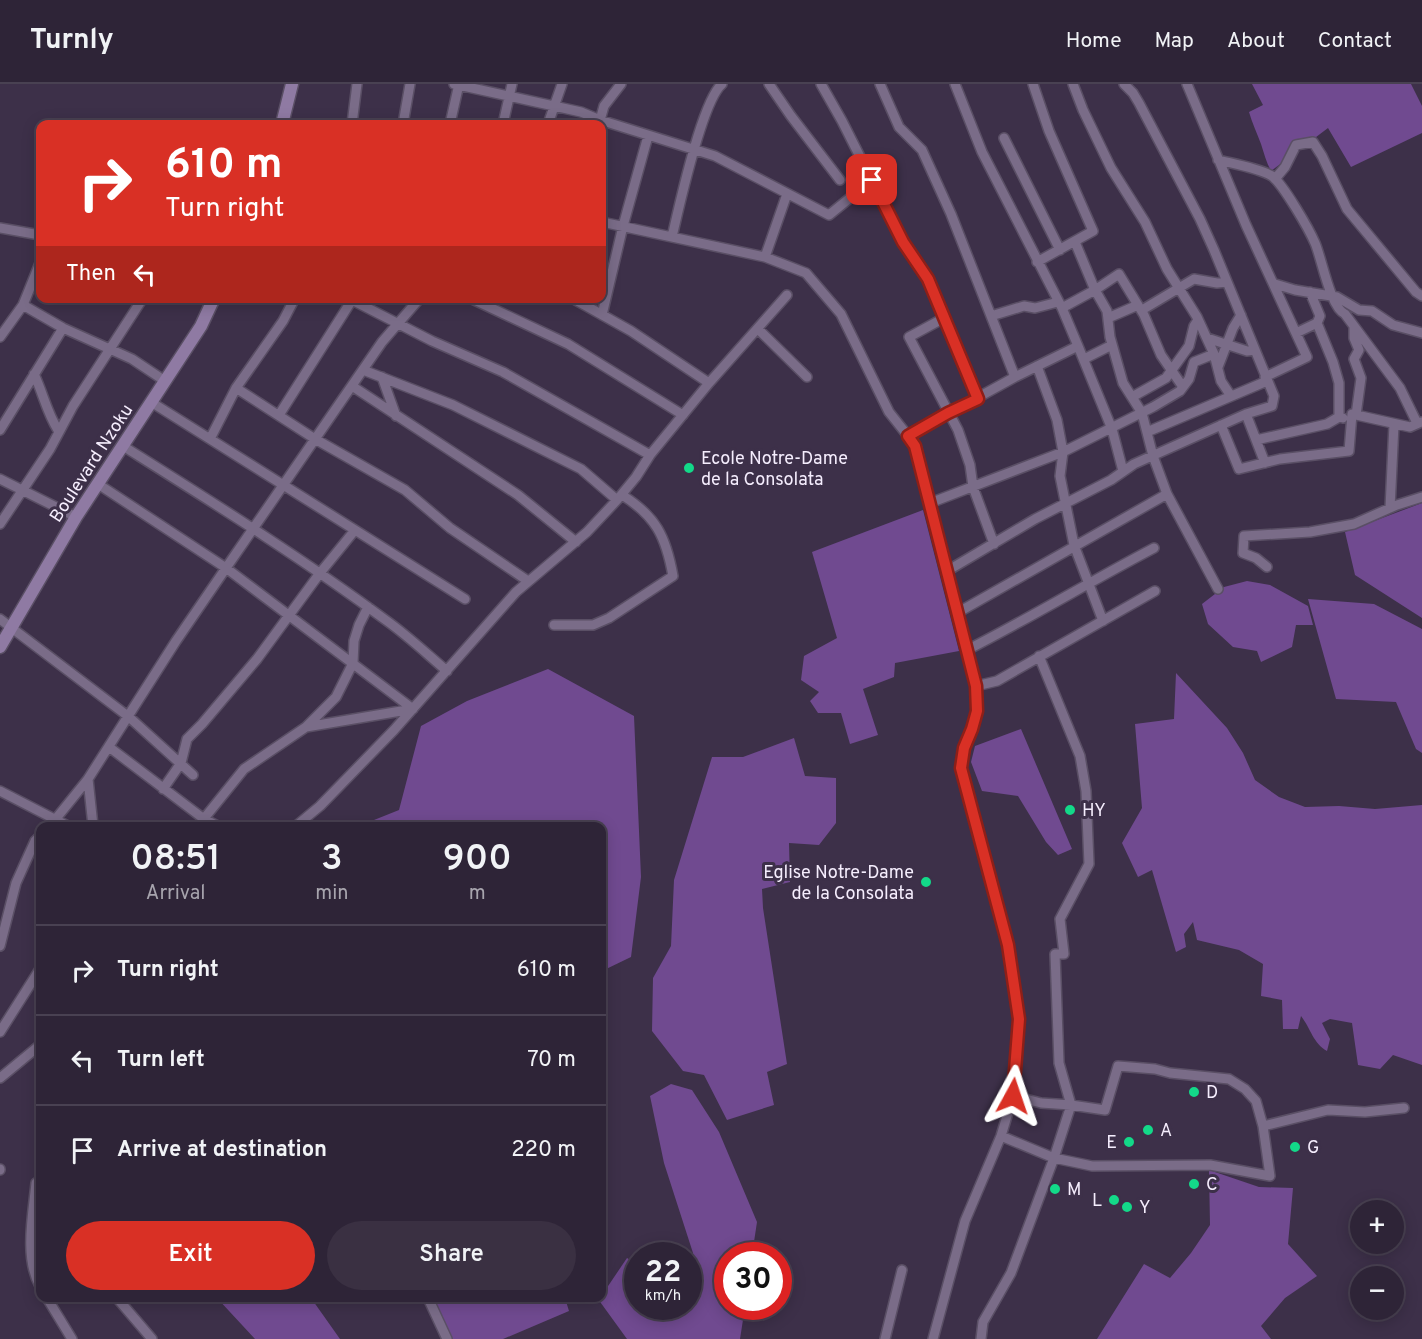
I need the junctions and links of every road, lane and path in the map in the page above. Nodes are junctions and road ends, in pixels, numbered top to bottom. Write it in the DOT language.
graph roads {
  1 [pos="292,84"];
  2 [pos="357,84"];
  3 [pos="410,84"];
  4 [pos="457,84"];
  5 [pos="512,84"];
  6 [pos="562,84"];
  7 [pos="620,84"];
  8 [pos="722,84"];
  9 [pos="769,84"];
  10 [pos="821,84"];
  11 [pos="880,84"];
  12 [pos="955,84"];
  13 [pos="1033,84"];
  14 [pos="1073,84"];
  15 [pos="1124,84"];
  16 [pos="1187,84"];
  17 [pos="509,95"];
  18 [pos="554,105"];
  19 [pos="283,120"];
  20 [pos="352,120"];
  21 [pos="404,120"];
  22 [pos="451,120"];
  23 [pos="504,120"];
  24 [pos="549,120"];
  25 [pos="595,120"];
  26 [pos="600,120"];
  27 [pos="606,124"];
  28 [pos="648,136"];
  29 [pos="1004,138"];
  30 [pos="695,150"];
  31 [pos="1218,160"];
  32 [pos="1275,179"];
  33 [pos="840,180"];
  34 [pos="872,180"];
  35 [pos="787,194"];
  36 [pos="606,223"];
  37 [pos="623,226"];
  38 [pos="0,228"];
  39 [pos="36,234"];
  40 [pos="672,237"];
  41 [pos="1075,242"];
  42 [pos="1060,250"];
  43 [pos="765,257"];
  44 [pos="1037,262"];
  45 [pos="36,273"];
  46 [pos="1227,282"];
  47 [pos="1275,284"];
  48 [pos="1179,287"];
  49 [pos="1095,290"];
  50 [pos="1310,292"];
  51 [pos="787,295"];
  52 [pos="1333,296"];
  53 [pos="1422,296"];
  54 [pos="606,298"];
  55 [pos="140,303"];
  56 [pos="212,303"];
  57 [pos="292,303"];
  58 [pos="348,303"];
  59 [pos="358,303"];
  60 [pos="416,303"];
  61 [pos="481,303"];
  62 [pos="581,303"];
  63 [pos="605,303"];
  64 [pos="1060,305"];
  65 [pos="23,306"];
  66 [pos="1140,308"];
  67 [pos="602,315"];
  68 [pos="1241,315"];
  69 [pos="991,316"];
  70 [pos="944,318"];
  71 [pos="1108,318"];
  72 [pos="1198,320"];
  73 [pos="399,323"];
  74 [pos="1317,323"];
  75 [pos="1354,327"];
  76 [pos="63,328"];
  77 [pos="758,329"];
  78 [pos="1296,333"];
  79 [pos="1422,333"];
  80 [pos="0,337"];
  81 [pos="1207,338"];
  82 [pos="1112,345"];
  83 [pos="1227,345"];
  84 [pos="1078,346"];
  85 [pos="110,350"];
  86 [pos="1255,350"];
  87 [pos="1214,354"];
  88 [pos="1084,359"];
  89 [pos="1037,366"];
  90 [pos="1218,367"];
  91 [pos="363,370"];
  92 [pos="1171,371"];
  93 [pos="34,374"];
  94 [pos="382,377"];
  95 [pos="807,377"];
  96 [pos="1015,377"];
  97 [pos="1266,379"];
  98 [pos="165,381"];
  99 [pos="710,383"];
  100 [pos="352,386"];
  101 [pos="1184,387"];
  102 [pos="236,388"];
  103 [pos="1231,396"];
  104 [pos="1132,397"];
  105 [pos="978,399"];
  106 [pos="151,402"];
  107 [pos="948,413"];
  108 [pos="1142,413"];
  109 [pos="1246,414"];
  110 [pos="683,415"];
  111 [pos="279,416"];
  112 [pos="396,416"];
  113 [pos="1340,417"];
  114 [pos="1354,417"];
  115 [pos="1420,422"];
  116 [pos="1394,424"];
  117 [pos="1221,425"];
  118 [pos="1112,429"];
  119 [pos="0,430"];
  120 [pos="58,430"];
  121 [pos="1147,432"];
  122 [pos="908,436"];
  123 [pos="210,439"];
  124 [pos="315,439"];
  125 [pos="1256,440"];
  126 [pos="123,446"];
  127 [pos="1063,452"];
  128 [pos="650,455"];
  129 [pos="1153,456"];
  130 [pos="1265,463"];
  131 [pos="1123,471"];
  132 [pos="0,479"];
  133 [pos="98,484"];
  134 [pos="284,484"];
  135 [pos="973,487"];
  136 [pos="22,490"];
  137 [pos="1167,494"];
  138 [pos="619,497"];
  139 [pos="1422,497"];
  140 [pos="930,503"];
  141 [pos="1066,504"];
  142 [pos="1390,508"];
  143 [pos="76,517"];
  144 [pos="0,524"];
  145 [pos="254,528"];
  146 [pos="355,530"];
  147 [pos="576,542"];
  148 [pos="994,544"];
  149 [pos="1074,546"];
  150 [pos="1154,548"];
  151 [pos="1267,567"];
  152 [pos="226,568"];
  153 [pos="947,571"];
  154 [pos="320,573"];
  155 [pos="528,581"];
  156 [pos="1088,583"];
  157 [pos="1218,589"];
  158 [pos="1155,591"];
  159 [pos="465,599"];
  160 [pos="368,607"];
  161 [pos="957,613"];
  162 [pos="289,615"];
  163 [pos="0,619"];
  164 [pos="1103,621"];
  165 [pos="554,625"];
  166 [pos="11,628"];
  167 [pos="0,648"];
  168 [pos="967,650"];
  169 [pos="1039,656"];
  170 [pos="353,663"];
  171 [pos="447,671"];
  172 [pos="976,686"];
  173 [pos="413,709"];
  174 [pos="129,717"];
  175 [pos="306,727"];
  176 [pos="109,747"];
  177 [pos="181,763"];
  178 [pos="193,775"];
  179 [pos="88,779"];
  180 [pos="163,789"];
  181 [pos="0,791"];
  182 [pos="51,822"];
  183 [pos="54,822"];
  184 [pos="93,822"];
  185 [pos="200,822"];
  186 [pos="202,822"];
  187 [pos="301,822"];
  188 [pos="36,840"];
  189 [pos="0,946"];
  190 [pos="36,975"];
  191 [pos="0,1032"];
  192 [pos="36,1048"];
  193 [pos="0,1078"];
  194 [pos="1013,1096"];
  195 [pos="1071,1105"];
  196 [pos="1404,1108"];
  197 [pos="1263,1126"];
  198 [pos="1001,1136"];
  199 [pos="1054,1158"];
  200 [pos="36,1183"];
  201 [pos="902,1270"];
  202 [pos="36,1278"];
  203 [pos="49,1302"];
  204 [pos="120,1302"];
  205 [pos="430,1302"];
  206 [pos="72,1339"];
  207 [pos="152,1339"];
  208 [pos="447,1339"];
  209 [pos="885,1339"];
  210 [pos="933,1339"];
  211 [pos="981,1339"];
  1 -- 19 [label="street"];
  2 -- 20 [label="street"];
  3 -- 21 [label="street"];
  4 -- 17 [label="street"];
  4 -- 22 [label="street"];
  5 -- 17 [label="street"];
  6 -- 18 [label="street"];
  7 -- 26 [label="street"];
  8 -- 30 [label="street"];
  9 -- 33 [label="street"];
  10 -- 34 [label="street"];
  11 -- 69 [label="street"];
  12 -- 44 [label="street"];
  13 -- 41 [label="street"];
  14 -- 48 [label="street"];
  15 -- 46 [label="street"];
  16 -- 31 [label="street"];
  17 -- 18 [label="street"];
  17 -- 23 [label="street"];
  18 -- 24 [label="street"];
  18 -- 25 [label="street"];
  27 -- 28 [label="street"];
  28 -- 30 [label="street"];
  28 -- 37 [label="street"];
  29 -- 42 [label="street"];
  30 -- 35 [label="street"];
  30 -- 40 [label="street"];
  31 -- 32 [label="street"];
  31 -- 47 [label="street"];
  32 -- 52 [label="street"];
  32 -- 53 [label="street"];
  34 -- 35 [label="street"];
  34 -- 70 [label="street"];
  35 -- 43 [label="street"];
  36 -- 37 [label="street"];
  37 -- 40 [label="street"];
  37 -- 54 [label="street"];
  38 -- 39 [label="street"];
  40 -- 43 [label="street"];
  41 -- 42 [label="street"];
  41 -- 49 [label="street"];
  42 -- 44 [label="street"];
  43 -- 122 [label="street"];
  44 -- 64 [label="street"];
  45 -- 65 [label="street"];
  46 -- 48 [label="street"];
  46 -- 68 [label="street"];
  47 -- 50 [label="street"];
  47 -- 78 [label="street"];
  48 -- 66 [label="street"];
  48 -- 72 [label="street"];
  49 -- 64 [label="street"];
  49 -- 66 [label="street"];
  49 -- 71 [label="street"];
  50 -- 52 [label="street"];
  50 -- 74 [label="street"];
  51 -- 77 [label="street"];
  52 -- 75 [label="street"];
  52 -- 79 [label="street"];
  55 -- 85 [label="street"];
  56 -- 98 [label="street, Boulevard Nzoku"];
  57 -- 102 [label="street"];
  58 -- 111 [label="street"];
  59 -- 73 [label="street"];
  60 -- 73 [label="street"];
  61 -- 110 [label="street"];
  62 -- 67 [label="street"];
  63 -- 67 [label="street"];
  64 -- 69 [label="street"];
  64 -- 84 [label="street"];
  65 -- 76 [label="street"];
  65 -- 80 [label="street"];
  66 -- 71 [label="street"];
  66 -- 92 [label="street"];
  67 -- 99 [label="street"];
  68 -- 83 [label="street"];
  68 -- 86 [label="street"];
  69 -- 96 [label="street"];
  70 -- 105 [label="street"];
  70 -- 107 [label="street"];
  71 -- 82 [label="street"];
  72 -- 81 [label="street"];
  72 -- 92 [label="street"];
  73 -- 91 [label="street"];
  73 -- 128 [label="street"];
  74 -- 78 [label="street"];
  74 -- 113 [label="street"];
  75 -- 114 [label="street"];
  75 -- 115 [label="street"];
  76 -- 85 [label="street"];
  76 -- 93 [label="street"];
  77 -- 95 [label="street"];
  77 -- 99 [label="street"];
  78 -- 97 [label="street"];
  81 -- 83 [label="street"];
  81 -- 87 [label="street"];
  82 -- 88 [label="street"];
  82 -- 104 [label="street"];
  83 -- 86 [label="street"];
  83 -- 90 [label="street"];
  84 -- 88 [label="street"];
  84 -- 89 [label="street"];
  85 -- 98 [label="street"];
  85 -- 120 [label="street"];
  86 -- 97 [label="street"];
  87 -- 90 [label="street"];
  87 -- 101 [label="street"];
  88 -- 118 [label="street"];
  89 -- 96 [label="street"];
  89 -- 127 [label="street"];
  90 -- 103 [label="street"];
  91 -- 94 [label="street"];
  91 -- 100 [label="street"];
  92 -- 101 [label="street"];
  92 -- 104 [label="street"];
  93 -- 119 [label="street"];
  93 -- 120 [label="street"];
  94 -- 112 [label="street"];
  94 -- 138 [label="street"];
  96 -- 105 [label="street"];
  97 -- 103 [label="street"];
  97 -- 109 [label="street"];
  98 -- 106 [label="street, Boulevard Nzoku"];
  99 -- 110 [label="street"];
  100 -- 112 [label="street"];
  100 -- 124 [label="street"];
  101 -- 108 [label="street"];
  102 -- 111 [label="street"];
  102 -- 123 [label="street"];
  103 -- 121 [label="street"];
  104 -- 108 [label="street"];
  105 -- 107 [label="street"];
  106 -- 123 [label="street"];
  106 -- 126 [label="street, Boulevard Nzoku"];
  107 -- 122 [label="street"];
  107 -- 135 [label="street"];
  108 -- 118 [label="street"];
  108 -- 121 [label="street"];
  109 -- 117 [label="street"];
  109 -- 125 [label="street"];
  110 -- 128 [label="street"];
  111 -- 124 [label="street"];
  112 -- 147 [label="street"];
  113 -- 114 [label="street"];
  113 -- 125 [label="street"];
  114 -- 116 [label="street"];
  114 -- 130 [label="street"];
  115 -- 116 [label="street"];
  116 -- 142 [label="street"];
  117 -- 129 [label="street"];
  117 -- 130 [label="street"];
  118 -- 127 [label="street"];
  118 -- 131 [label="street"];
  120 -- 136 [label="street"];
  121 -- 129 [label="street"];
  122 -- 140 [label="street"];
  123 -- 134 [label="street"];
  124 -- 134 [label="street"];
  124 -- 155 [label="street"];
  125 -- 130 [label="street"];
  126 -- 133 [label="street, Boulevard Nzoku"];
  126 -- 145 [label="street"];
  127 -- 135 [label="street"];
  127 -- 141 [label="street"];
  128 -- 138 [label="street"];
  129 -- 131 [label="street"];
  129 -- 137 [label="street"];
  131 -- 141 [label="street"];
  132 -- 136 [label="street"];
  133 -- 143 [label="street, Boulevard Nzoku"];
  133 -- 152 [label="street"];
  134 -- 145 [label="street"];
  134 -- 146 [label="street"];
  135 -- 140 [label="street"];
  135 -- 148 [label="street"];
  136 -- 143 [label="street"];
  136 -- 144 [label="street"];
  137 -- 149 [label="street"];
  137 -- 157 [label="street"];
  138 -- 147 [label="street"];
  138 -- 165 [label="street"];
  139 -- 142 [label="street"];
  140 -- 153 [label="street"];
  141 -- 148 [label="street"];
  141 -- 149 [label="street"];
  142 -- 151 [label="street"];
  143 -- 166 [label="street, Boulevard Nzoku"];
  145 -- 152 [label="street"];
  145 -- 154 [label="street"];
  146 -- 154 [label="street"];
  146 -- 159 [label="street"];
  147 -- 155 [label="street"];
  148 -- 153 [label="street"];
  149 -- 156 [label="street"];
  149 -- 161 [label="street"];
  150 -- 156 [label="street"];
  152 -- 162 [label="street"];
  152 -- 174 [label="street"];
  153 -- 161 [label="street"];
  154 -- 160 [label="street"];
  154 -- 162 [label="street"];
  155 -- 171 [label="street"];
  156 -- 164 [label="street"];
  156 -- 168 [label="street"];
  158 -- 164 [label="street"];
  160 -- 170 [label="street"];
  160 -- 171 [label="street"];
  161 -- 168 [label="street"];
  162 -- 170 [label="street"];
  162 -- 177 [label="street"];
  163 -- 166 [label="street"];
  164 -- 169 [label="street"];
  166 -- 167 [label="street, Boulevard Nzoku"];
  166 -- 174 [label="street"];
  168 -- 172 [label="street"];
  169 -- 172 [label="street"];
  169 -- 195 [label="street"];
  170 -- 173 [label="street"];
  170 -- 175 [label="street"];
  171 -- 173 [label="street"];
  172 -- 194 [label="street"];
  173 -- 175 [label="street"];
  173 -- 187 [label="street"];
  174 -- 176 [label="street"];
  174 -- 177 [label="street"];
  175 -- 186 [label="street"];
  176 -- 179 [label="street"];
  176 -- 180 [label="street"];
  177 -- 178 [label="street"];
  177 -- 180 [label="street"];
  179 -- 183 [label="street"];
  179 -- 184 [label="street"];
  180 -- 185 [label="street"];
  181 -- 182 [label="street"];
  188 -- 189 [label="street"];
  190 -- 191 [label="street"];
  192 -- 193 [label="street"];
  194 -- 195 [label="street"];
  194 -- 198 [label="street"];
  195 -- 197 [label="street"];
  195 -- 199 [label="street"];
  196 -- 197 [label="street"];
  197 -- 199 [label="street"];
  198 -- 199 [label="street"];
  198 -- 210 [label="street"];
  199 -- 211 [label="street"];
  200 -- 202 [label="street"];
  201 -- 209 [label="street"];
  203 -- 206 [label="street"];
  204 -- 207 [label="street"];
  205 -- 208 [label="street"];
}
